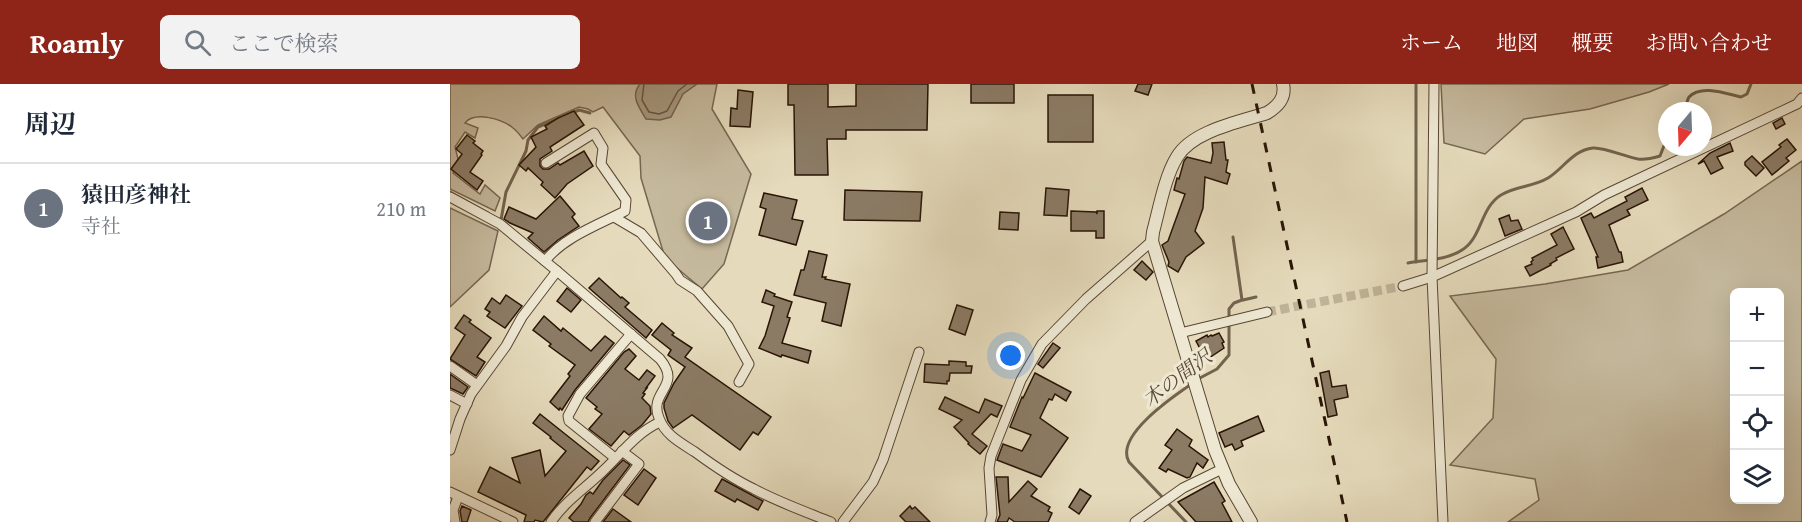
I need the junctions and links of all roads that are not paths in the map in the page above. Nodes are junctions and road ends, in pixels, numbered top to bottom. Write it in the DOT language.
graph roads {
  1 [pos="1283,84"];
  2 [pos="1434,84"];
  3 [pos="1802,98"];
  4 [pos="546,163"];
  5 [pos="450,197"];
  6 [pos="614,217"];
  7 [pos="1152,241"];
  8 [pos="545,261"];
  9 [pos="557,271"];
  10 [pos="1432,277"];
  11 [pos="1403,286"];
  12 [pos="1267,312"];
  13 [pos="1180,333"];
  14 [pos="631,334"];
  15 [pos="919,352"];
  16 [pos="450,366"];
  17 [pos="740,382"];
  18 [pos="477,385"];
  19 [pos="450,395"];
  20 [pos="467,404"];
  21 [pos="660,422"];
  22 [pos="450,450"];
  23 [pos="619,454"];
  24 [pos="1222,469"];
  25 [pos="454,495"];
  26 [pos="455,522"];
  27 [pos="513,522"];
  28 [pos="551,522"];
  29 [pos="595,522"];
  30 [pos="831,522"];
  31 [pos="843,522"];
  32 [pos="990,522"];
  33 [pos="1135,522"];
  34 [pos="1251,522"];
  35 [pos="1443,522"];
  1 -- 7 [label="street"];
  2 -- 10 [label="street"];
  3 -- 10 [label="street"];
  4 -- 6 [label="street"];
  5 -- 8 [label="street"];
  6 -- 8 [label="street"];
  6 -- 17 [label="street"];
  7 -- 13 [label="street"];
  7 -- 32 [label="street"];
  8 -- 9 [label="street"];
  9 -- 14 [label="street"];
  9 -- 18 [label="street"];
  10 -- 11 [label="street"];
  10 -- 35 [label="street"];
  12 -- 13 [label="street"];
  13 -- 24 [label="street"];
  14 -- 21 [label="street"];
  14 -- 23 [label="street"];
  15 -- 31 [label="street"];
  16 -- 18 [label="street"];
  18 -- 20 [label="street"];
  19 -- 20 [label="street"];
  20 -- 22 [label="street"];
  21 -- 23 [label="street"];
  21 -- 30 [label="street"];
  23 -- 28 [label="street"];
  23 -- 29 [label="street"];
  24 -- 33 [label="street"];
  24 -- 34 [label="street"];
  25 -- 26 [label="street"];
  25 -- 27 [label="street"];
}
